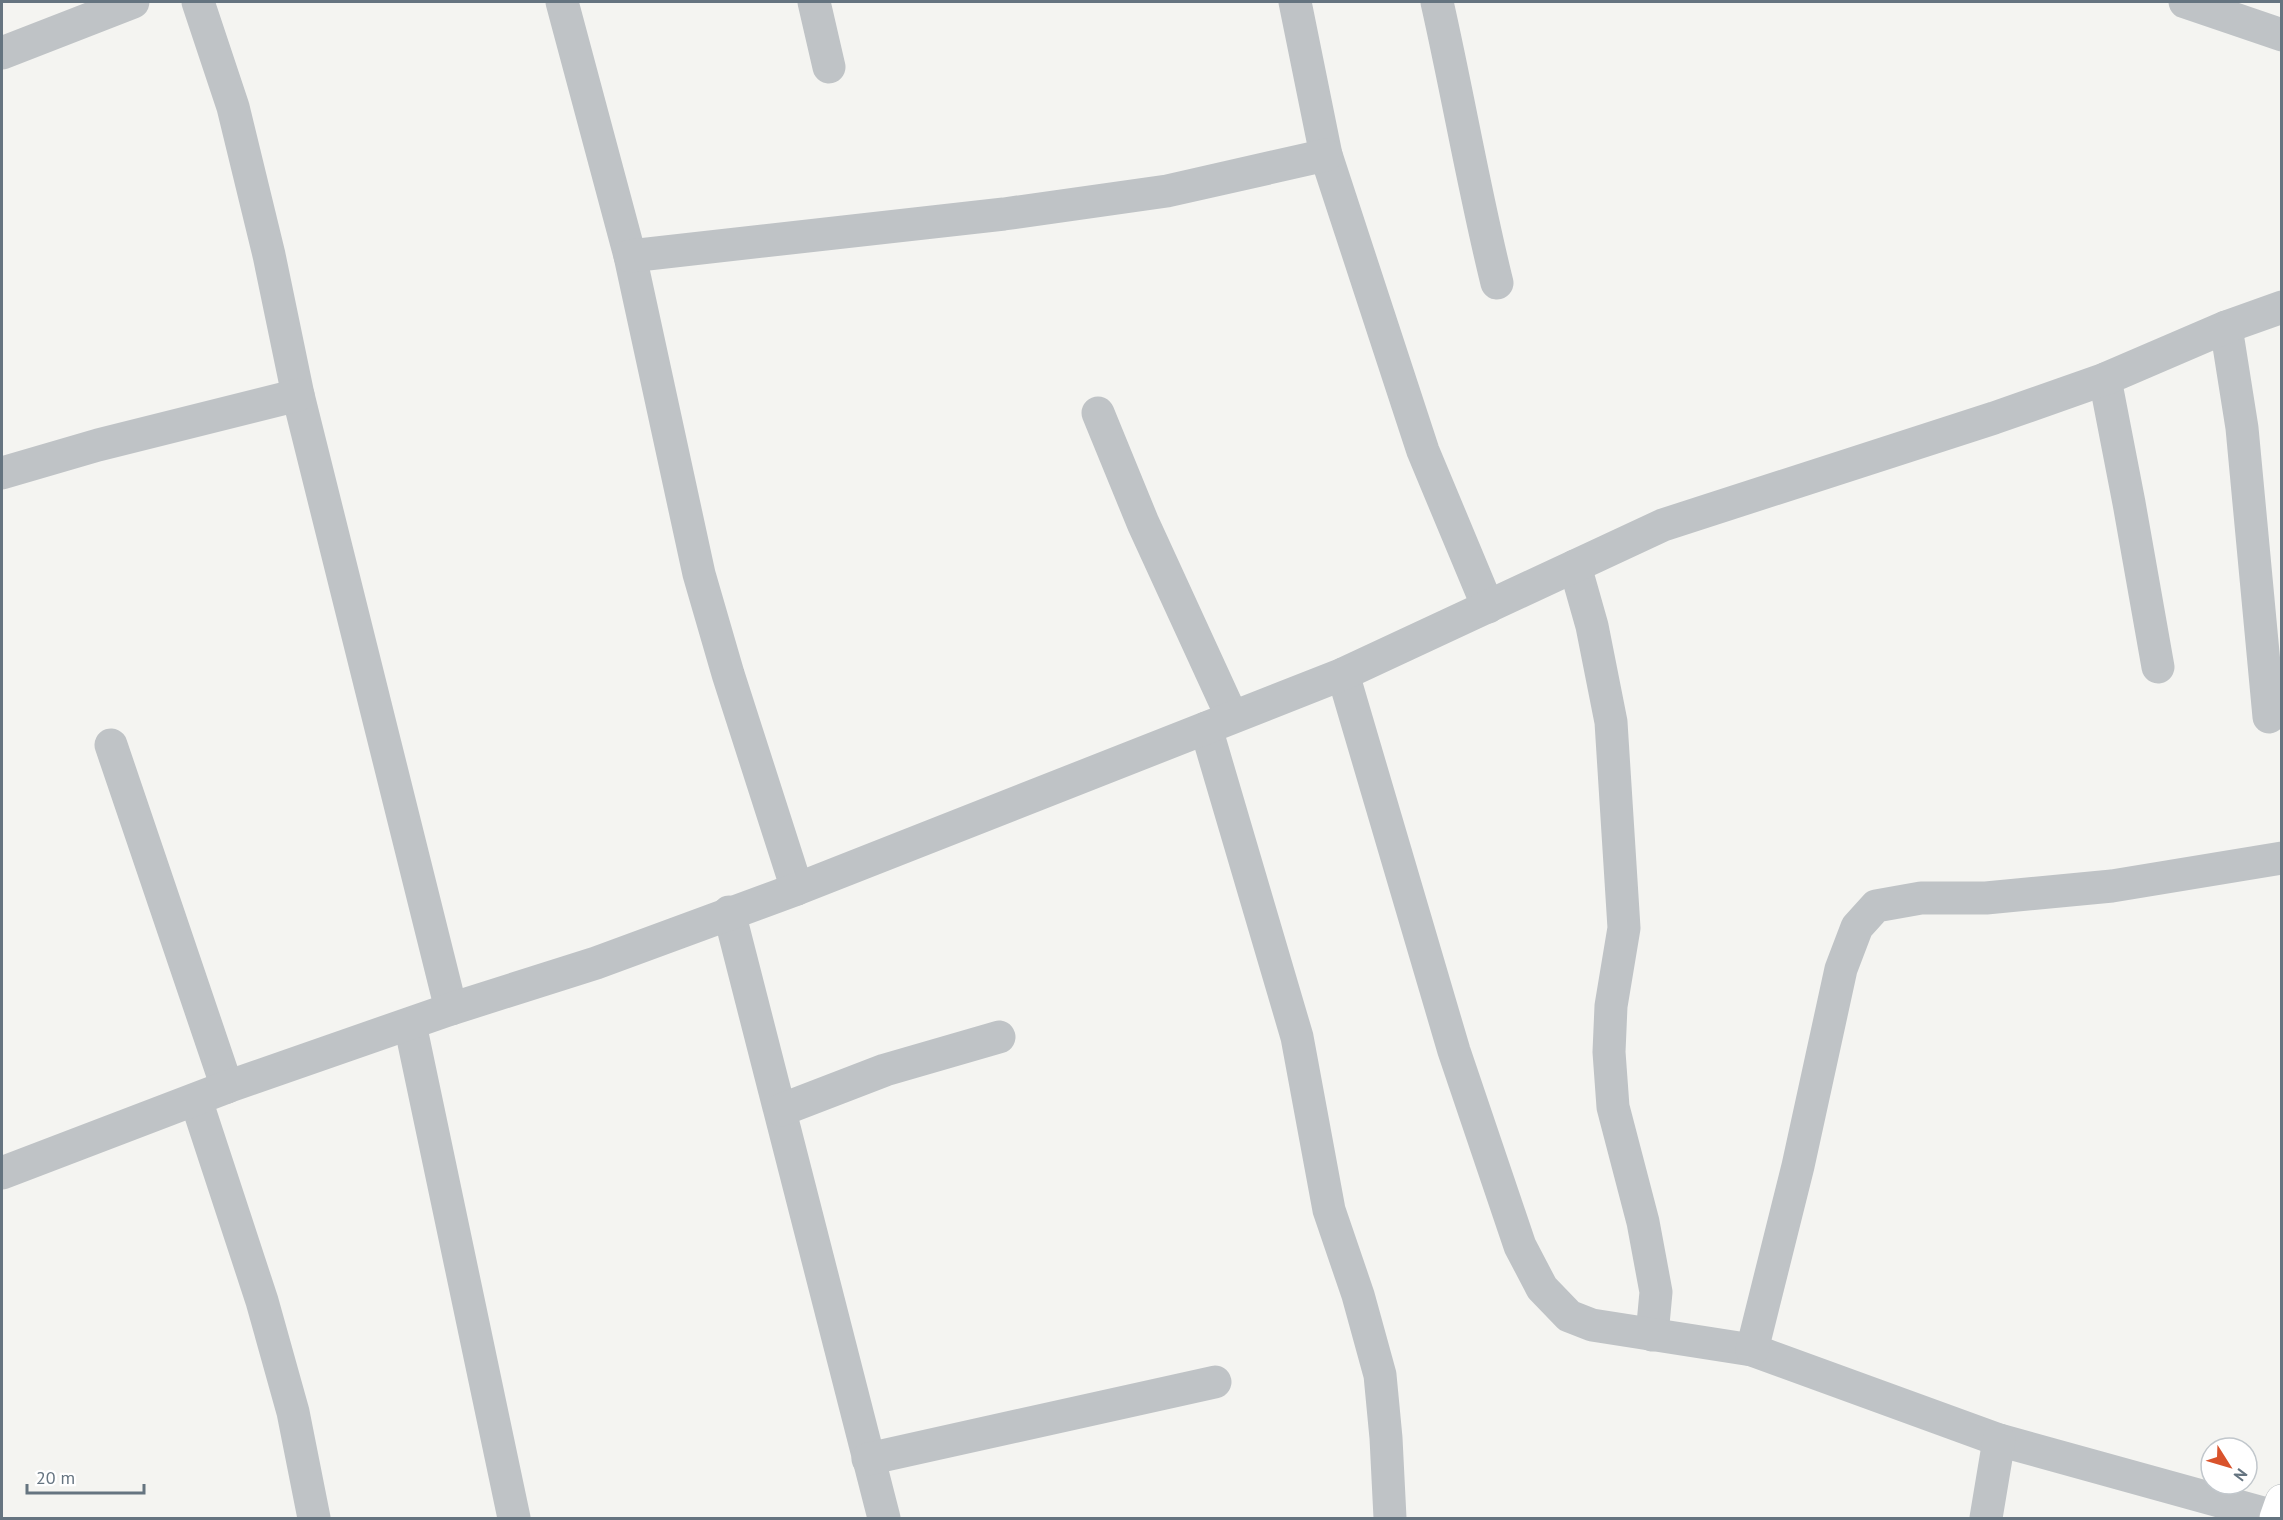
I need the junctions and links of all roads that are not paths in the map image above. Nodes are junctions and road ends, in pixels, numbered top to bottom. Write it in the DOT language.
graph roads {
  1 [pos="133,2"];
  2 [pos="198,2"];
  3 [pos="562,2"];
  4 [pos="814,2"];
  5 [pos="1294,2"];
  6 [pos="1437,2"];
  7 [pos="2185,2"];
  8 [pos="2282,34"];
  9 [pos="2,53"];
  10 [pos="829,67"];
  11 [pos="1326,155"];
  12 [pos="630,256"];
  13 [pos="1497,283"];
  14 [pos="2282,307"];
  15 [pos="2226,327"];
  16 [pos="2105,380"];
  17 [pos="298,395"];
  18 [pos="1098,413"];
  19 [pos="2,473"];
  20 [pos="1575,566"];
  21 [pos="1488,607"];
  22 [pos="2157,667"];
  23 [pos="1343,674"];
  24 [pos="2269,717"];
  25 [pos="1219,723"];
  26 [pos="111,745"];
  27 [pos="2282,858"];
  28 [pos="797,889"];
  29 [pos="729,912"];
  30 [pos="451,1009"];
  31 [pos="410,1024"];
  32 [pos="999,1037"];
  33 [pos="227,1087"];
  34 [pos="196,1100"];
  35 [pos="781,1110"];
  36 [pos="2,1173"];
  37 [pos="1652,1335"];
  38 [pos="1752,1350"];
  39 [pos="1215,1382"];
  40 [pos="1999,1440"];
  41 [pos="868,1459"];
  42 [pos="2278,1512"];
  43 [pos="314,1518"];
  44 [pos="514,1518"];
  45 [pos="884,1518"];
  46 [pos="1390,1518"];
  47 [pos="1986,1518"];
  1 -- 9 [label="street"];
  2 -- 17 [label="street"];
  3 -- 12 [label="street"];
  4 -- 10 [label="street"];
  5 -- 11 [label="street"];
  6 -- 13 [label="street"];
  7 -- 8 [label="street"];
  11 -- 12 [label="street"];
  11 -- 21 [label="street"];
  12 -- 28 [label="street"];
  14 -- 15 [label="street"];
  15 -- 16 [label="street"];
  15 -- 24 [label="street"];
  16 -- 20 [label="street"];
  16 -- 22 [label="street"];
  17 -- 19 [label="street"];
  17 -- 30 [label="street"];
  18 -- 25 [label="street"];
  20 -- 21 [label="street"];
  20 -- 37 [label="street"];
  21 -- 23 [label="street"];
  23 -- 25 [label="street"];
  23 -- 37 [label="street"];
  25 -- 28 [label="street"];
  25 -- 46 [label="street"];
  26 -- 33 [label="street"];
  27 -- 38 [label="street"];
  28 -- 29 [label="street"];
  29 -- 30 [label="street"];
  29 -- 35 [label="street"];
  30 -- 31 [label="street"];
  31 -- 33 [label="street"];
  31 -- 44 [label="street"];
  32 -- 35 [label="street"];
  33 -- 34 [label="street"];
  34 -- 36 [label="street"];
  34 -- 43 [label="street"];
  35 -- 41 [label="street"];
  37 -- 38 [label="street"];
  38 -- 40 [label="street"];
  39 -- 41 [label="street"];
  40 -- 42 [label="street"];
  40 -- 47 [label="street"];
  41 -- 45 [label="street"];
}
